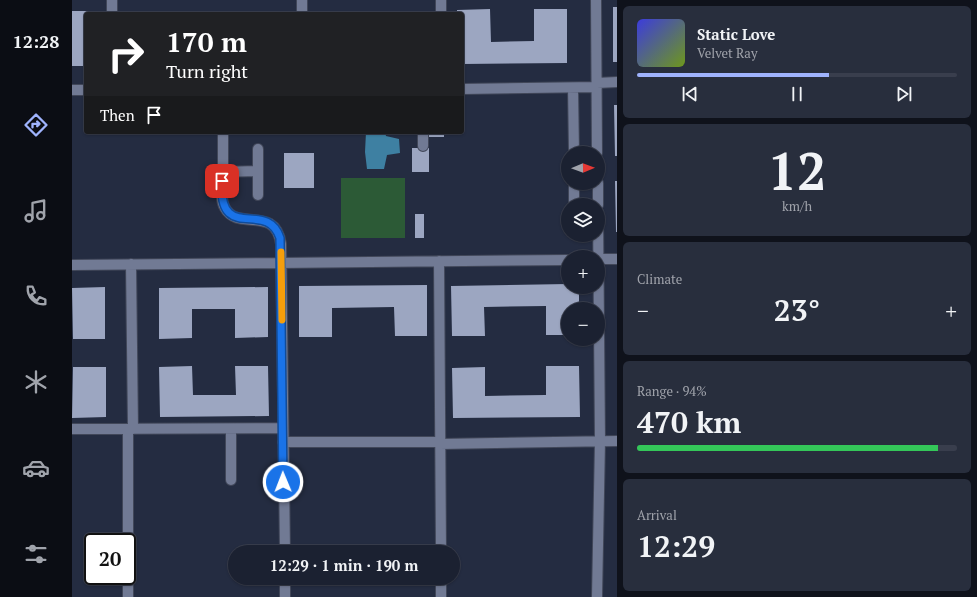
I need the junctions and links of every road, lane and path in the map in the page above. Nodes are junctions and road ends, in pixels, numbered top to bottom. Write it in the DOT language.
graph roads {
  1 [pos="112,0"];
  2 [pos="302,0"];
  3 [pos="441,0"];
  4 [pos="596,0"];
  5 [pos="112,12"];
  6 [pos="302,12"];
  7 [pos="441,12"];
  8 [pos="617,82"];
  9 [pos="597,85"];
  10 [pos="573,88"];
  11 [pos="464,89"];
  12 [pos="72,90"];
  13 [pos="84,90"];
  14 [pos="223,134"];
  15 [pos="423,134"];
  16 [pos="423,146"];
  17 [pos="574,146"];
  18 [pos="598,146"];
  19 [pos="258,149"];
  20 [pos="258,171"];
  21 [pos="223,172"];
  22 [pos="258,195"];
  23 [pos="605,259"];
  24 [pos="617,259"];
  25 [pos="561,260"];
  26 [pos="439,261"];
  27 [pos="282,262"];
  28 [pos="131,264"];
  29 [pos="72,265"];
  30 [pos="598,294"];
  31 [pos="283,428"];
  32 [pos="72,429"];
  33 [pos="130,429"];
  34 [pos="231,429"];
  35 [pos="600,441"];
  36 [pos="617,441"];
  37 [pos="283,442"];
  38 [pos="440,443"];
  39 [pos="231,480"];
  40 [pos="285,545"];
  41 [pos="441,545"];
  42 [pos="285,585"];
  43 [pos="441,585"];
  44 [pos="128,597"];
  45 [pos="286,597"];
  46 [pos="442,597"];
  47 [pos="597,597"];
  1 -- 5 [label="street"];
  2 -- 6 [label="street"];
  3 -- 7 [label="street"];
  4 -- 9 [label="street"];
  8 -- 9 [label="street"];
  9 -- 10 [label="street"];
  9 -- 18 [label="street"];
  10 -- 11 [label="street"];
  10 -- 17 [label="street"];
  12 -- 13 [label="street"];
  14 -- 21 [label="street"];
  15 -- 16 [label="street"];
  19 -- 20 [label="street"];
  20 -- 21 [label="street"];
  20 -- 22 [label="street"];
  21 -- 27 [label="street"];
  23 -- 24 [label="street"];
  25 -- 26 [label="street"];
  26 -- 27 [label="street"];
  26 -- 38 [label="street"];
  27 -- 28 [label="street"];
  27 -- 31 [label="street"];
  28 -- 29 [label="street"];
  28 -- 33 [label="street"];
  30 -- 35 [label="street"];
  31 -- 34 [label="street"];
  31 -- 37 [label="street"];
  32 -- 33 [label="street"];
  33 -- 34 [label="street"];
  33 -- 44 [label="street"];
  34 -- 39 [label="street"];
  35 -- 36 [label="street"];
  35 -- 38 [label="street"];
  35 -- 47 [label="street"];
  37 -- 38 [label="street"];
  37 -- 40 [label="street"];
  38 -- 41 [label="street"];
  42 -- 45 [label="street"];
  43 -- 46 [label="street"];
}
